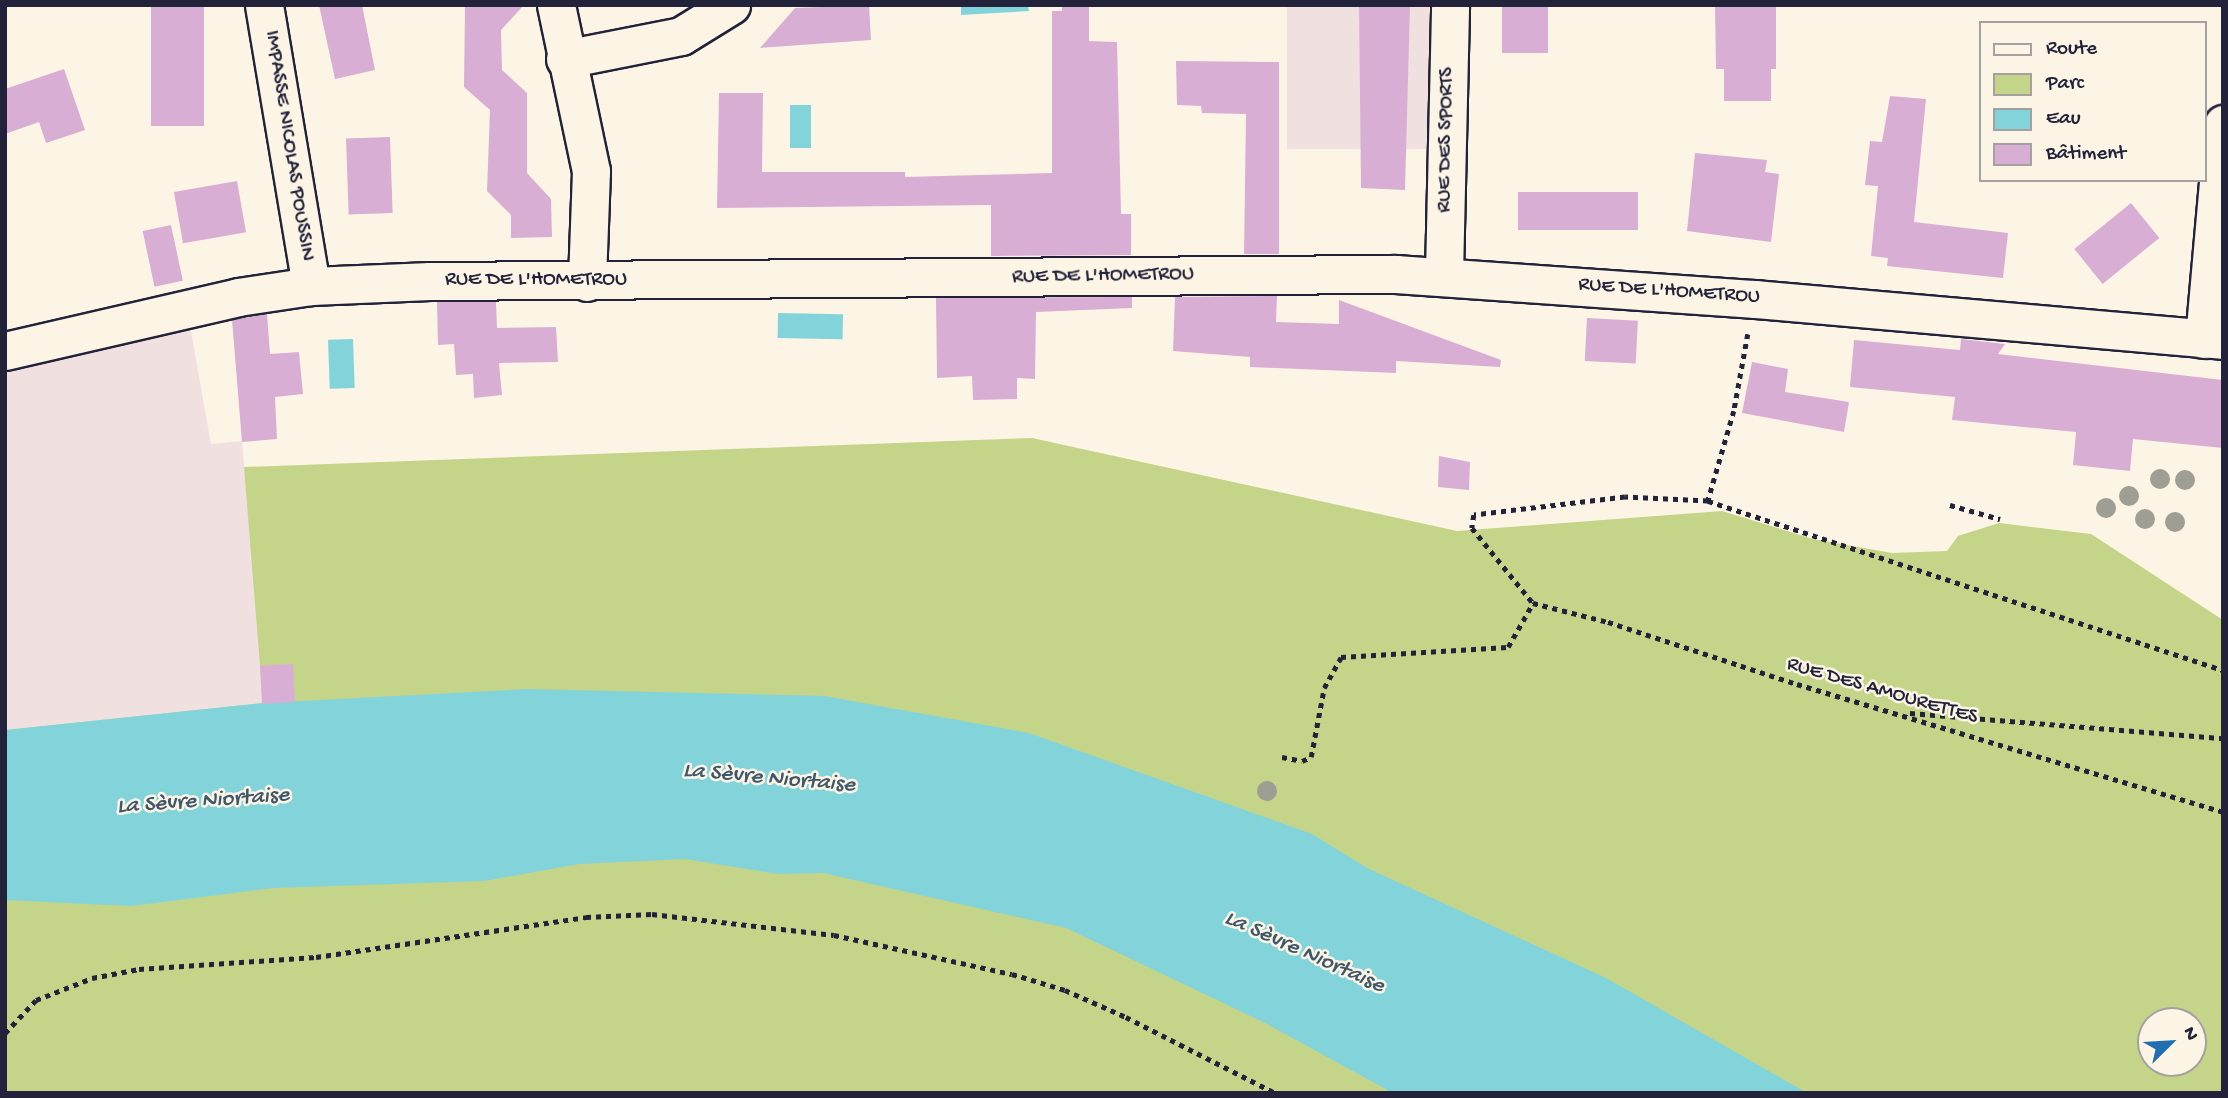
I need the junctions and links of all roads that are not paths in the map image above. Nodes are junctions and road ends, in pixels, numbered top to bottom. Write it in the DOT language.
graph roads {
  1 [pos="264,5"];
  2 [pos="556,5"];
  3 [pos="731,5"];
  4 [pos="1450,5"];
  5 [pos="565,59"];
  6 [pos="2223,124"];
  7 [pos="1444,274"];
  8 [pos="587,282"];
  9 [pos="311,286"];
  10 [pos="2213,340"];
  11 [pos="5,351"];
  1 -- 9 [label="street, IMPASSE NICOLAS POUSSIN"];
  2 -- 5 [label="street"];
  3 -- 5 [label="street"];
  4 -- 7 [label="street, RUE DES SPORTS"];
  5 -- 8 [label="street"];
  6 -- 10 [label="street"];
  7 -- 8 [label="street, RUE DE L'HOMETROU"];
  7 -- 10 [label="street, RUE DE L'HOMETROU"];
  8 -- 9 [label="street, RUE DE L'HOMETROU"];
  9 -- 11 [label="street, RUE DE L'HOMETROU"];
}
